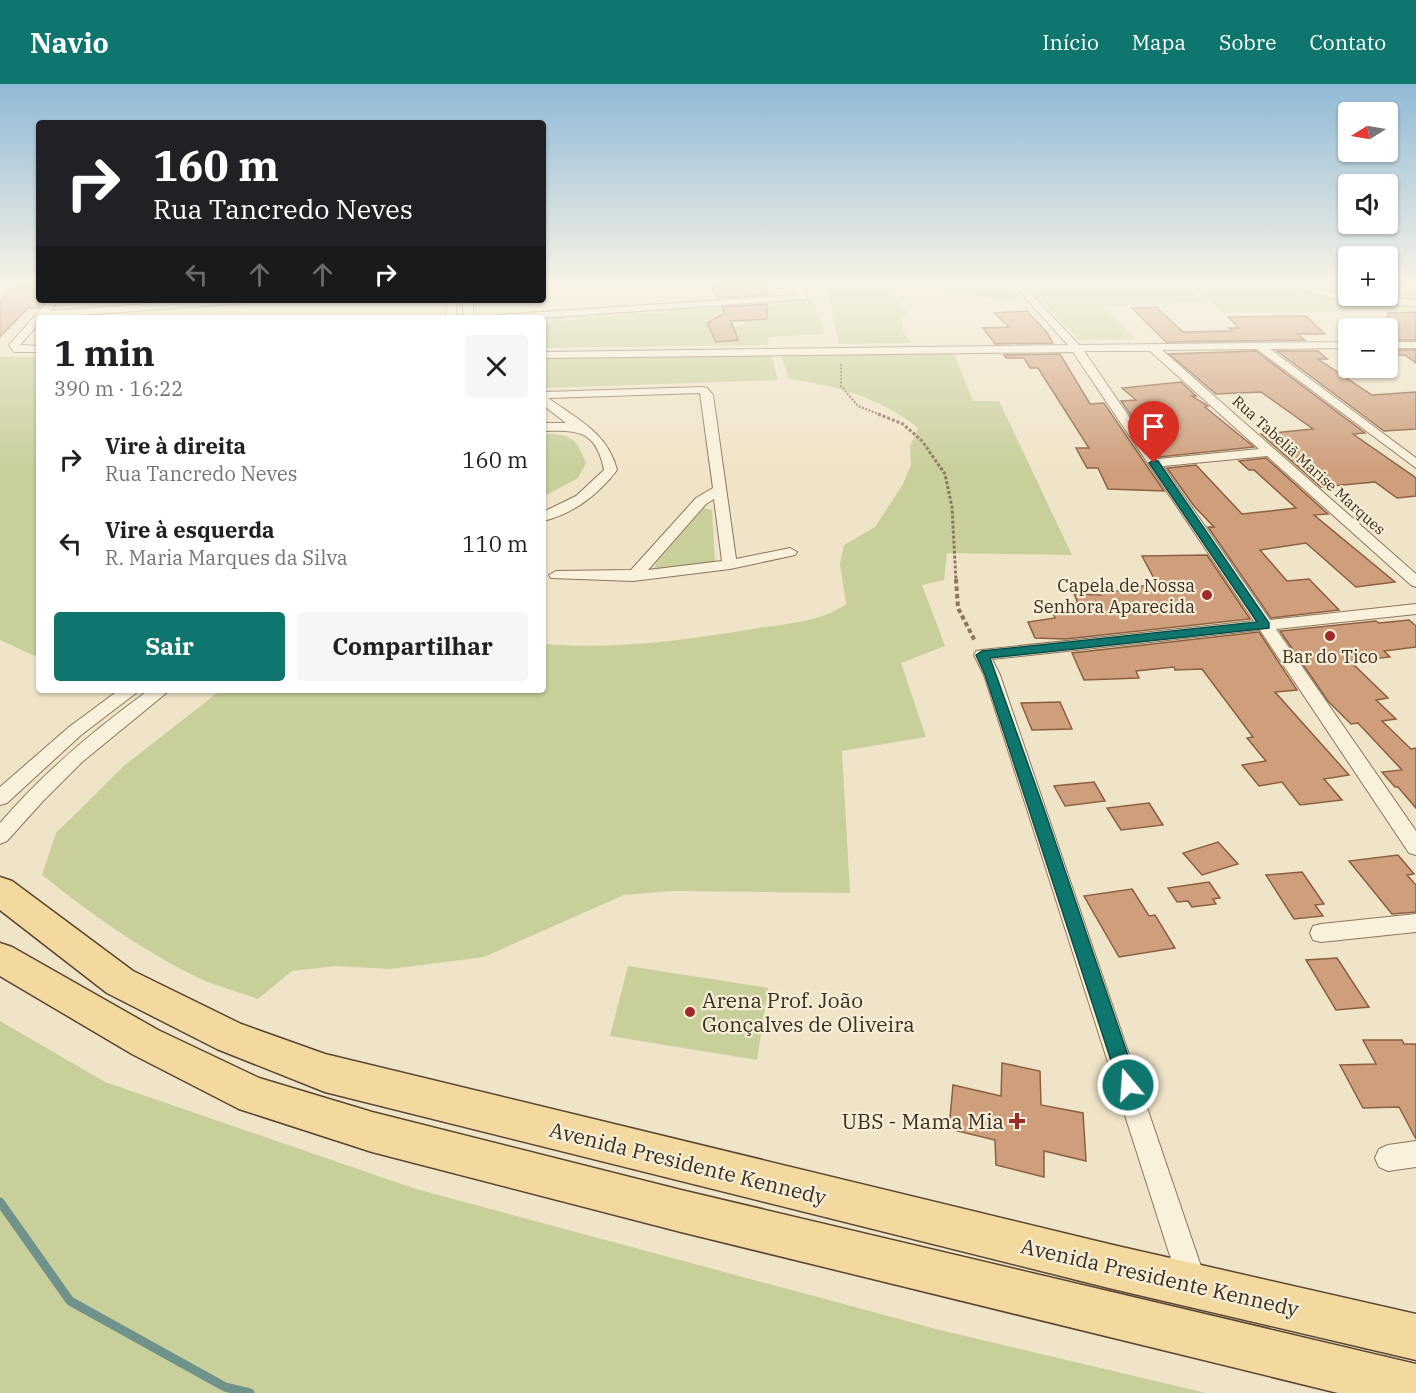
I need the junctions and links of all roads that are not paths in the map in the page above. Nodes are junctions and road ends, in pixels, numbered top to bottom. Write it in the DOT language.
graph roads {
  1 [pos="14,345"];
  2 [pos="1073,345"];
  3 [pos="1338,345"];
  4 [pos="1259,346"];
  5 [pos="1152,348"];
  6 [pos="36,349"];
  7 [pos="1077,349"];
  8 [pos="546,355"];
  9 [pos="546,395"];
  10 [pos="546,402"];
  11 [pos="578,426"];
  12 [pos="546,427"];
  13 [pos="1270,452"];
  14 [pos="1154,463"];
  15 [pos="1416,464"];
  16 [pos="720,490"];
  17 [pos="546,516"];
  18 [pos="790,552"];
  19 [pos="730,565"];
  20 [pos="556,575"];
  21 [pos="633,577"];
  22 [pos="1416,582"];
  23 [pos="1416,609"];
  24 [pos="1265,625"];
  25 [pos="127,693"];
  26 [pos="157,693"];
  27 [pos="0,798"];
  28 [pos="0,836"];
  29 [pos="1416,847"];
  30 [pos="0,891"];
  31 [pos="1416,922"];
  32 [pos="1321,933"];
  33 [pos="0,958"];
  34 [pos="1416,1154"];
  35 [pos="1388,1158"];
  36 [pos="1194,1286"];
  37 [pos="1416,1337"];
  38 [pos="1416,1388"];
  1 -- 6 [label="street"];
  2 -- 7 [label="street"];
  3 -- 4 [label="street"];
  4 -- 5 [label="street"];
  4 -- 15 [label="street"];
  5 -- 7 [label="street"];
  5 -- 13 [label="street, Rua Tabeliã Marise Marques"];
  7 -- 8 [label="street"];
  7 -- 14 [label="street"];
  9 -- 16 [label="street"];
  10 -- 11 [label="street"];
  11 -- 12 [label="street"];
  11 -- 17 [label="street"];
  13 -- 14 [label="street"];
  13 -- 22 [label="street, Rua Tabeliã Marise Marques"];
  14 -- 24 [label="street"];
  16 -- 19 [label="street"];
  16 -- 21 [label="street"];
  18 -- 19 [label="street"];
  19 -- 21 [label="street"];
  20 -- 21 [label="street"];
  23 -- 24 [label="street"];
  24 -- 29 [label="street"];
  24 -- 36 [label="street"];
  25 -- 27 [label="street"];
  26 -- 28 [label="street"];
  30 -- 36 [label="main road, Avenida Presidente Kennedy"];
  31 -- 32 [label="street"];
  33 -- 38 [label="main road"];
  34 -- 35 [label="street"];
  36 -- 37 [label="main road, Avenida Presidente Kennedy"];
}
